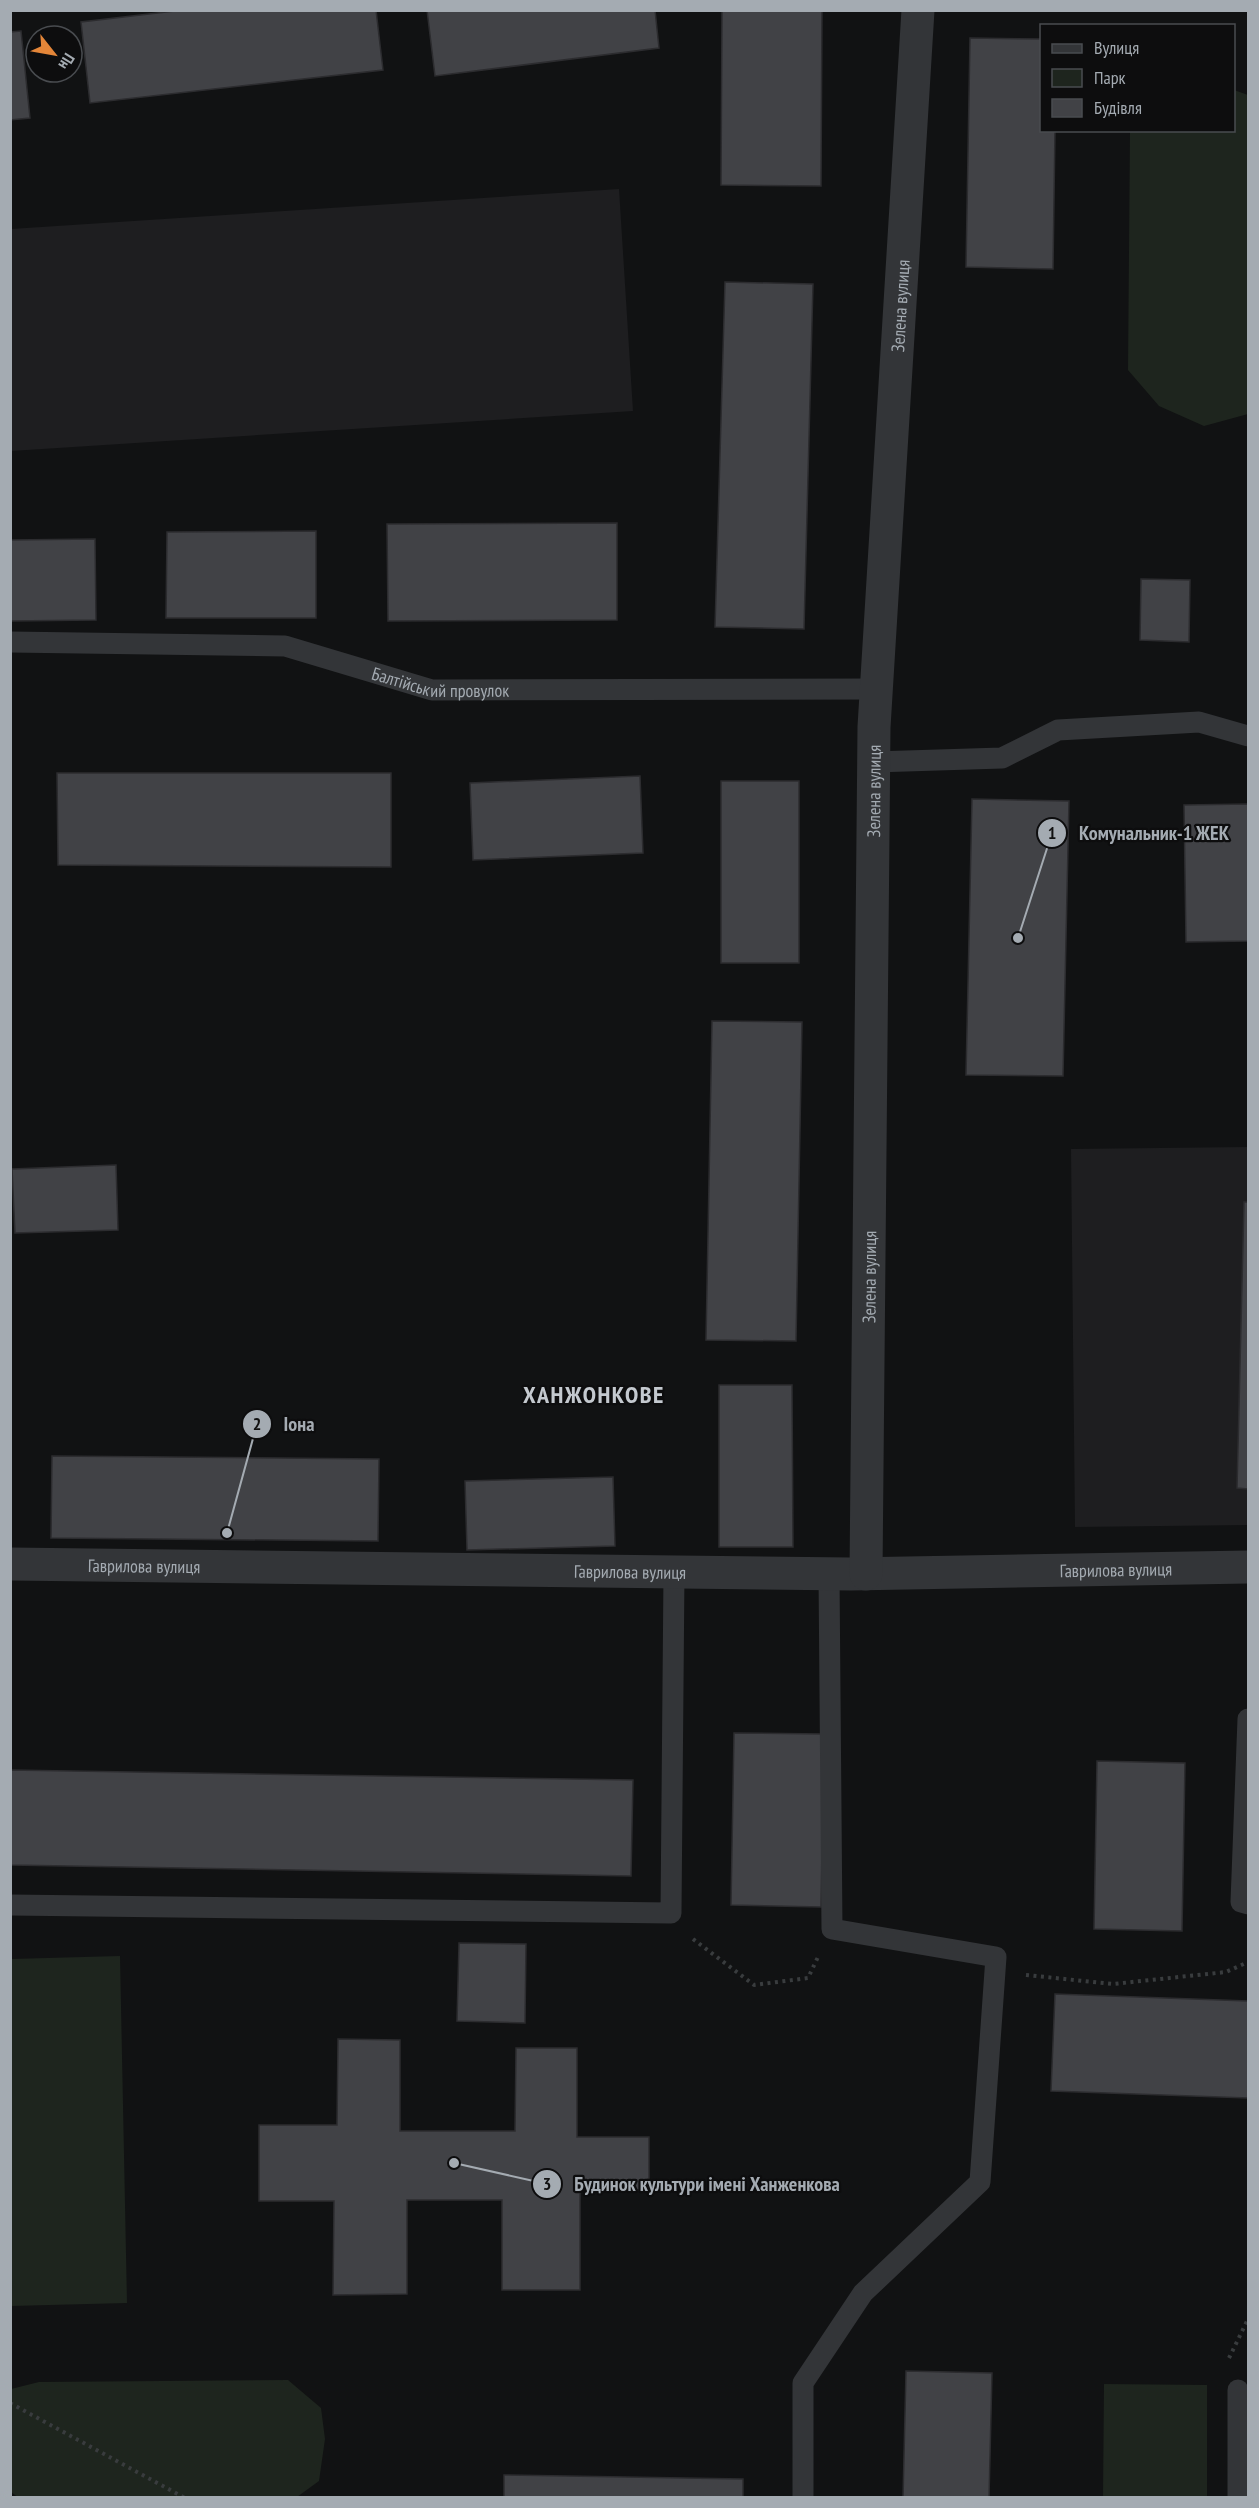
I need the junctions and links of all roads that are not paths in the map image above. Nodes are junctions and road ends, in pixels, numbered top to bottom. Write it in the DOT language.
graph roads {
  1 [pos="918,10"];
  2 [pos="10,642"];
  3 [pos="877,689"];
  4 [pos="1248,736"];
  5 [pos="874,762"];
  6 [pos="10,1564"];
  7 [pos="1248,1567"];
  8 [pos="674,1572"];
  9 [pos="829,1574"];
  10 [pos="866,1574"];
  11 [pos="1248,1719"];
  12 [pos="1248,1904"];
  13 [pos="10,1905"];
  14 [pos="1238,2390"];
  15 [pos="803,2498"];
  16 [pos="1238,2498"];
  1 -- 3 [label="street, Зелена вулиця"];
  2 -- 3 [label="lane, Балтійський провулок"];
  3 -- 5 [label="street, Зелена вулиця"];
  4 -- 5 [label="lane"];
  5 -- 10 [label="street, Зелена вулиця"];
  6 -- 8 [label="street, Гаврилова вулиця"];
  7 -- 10 [label="street, Гаврилова вулиця"];
  8 -- 9 [label="street, Гаврилова вулиця"];
  8 -- 13 [label="lane"];
  9 -- 10 [label="street, Гаврилова вулиця"];
  9 -- 15 [label="lane"];
  11 -- 12 [label="lane"];
  14 -- 16 [label="lane"];
}
